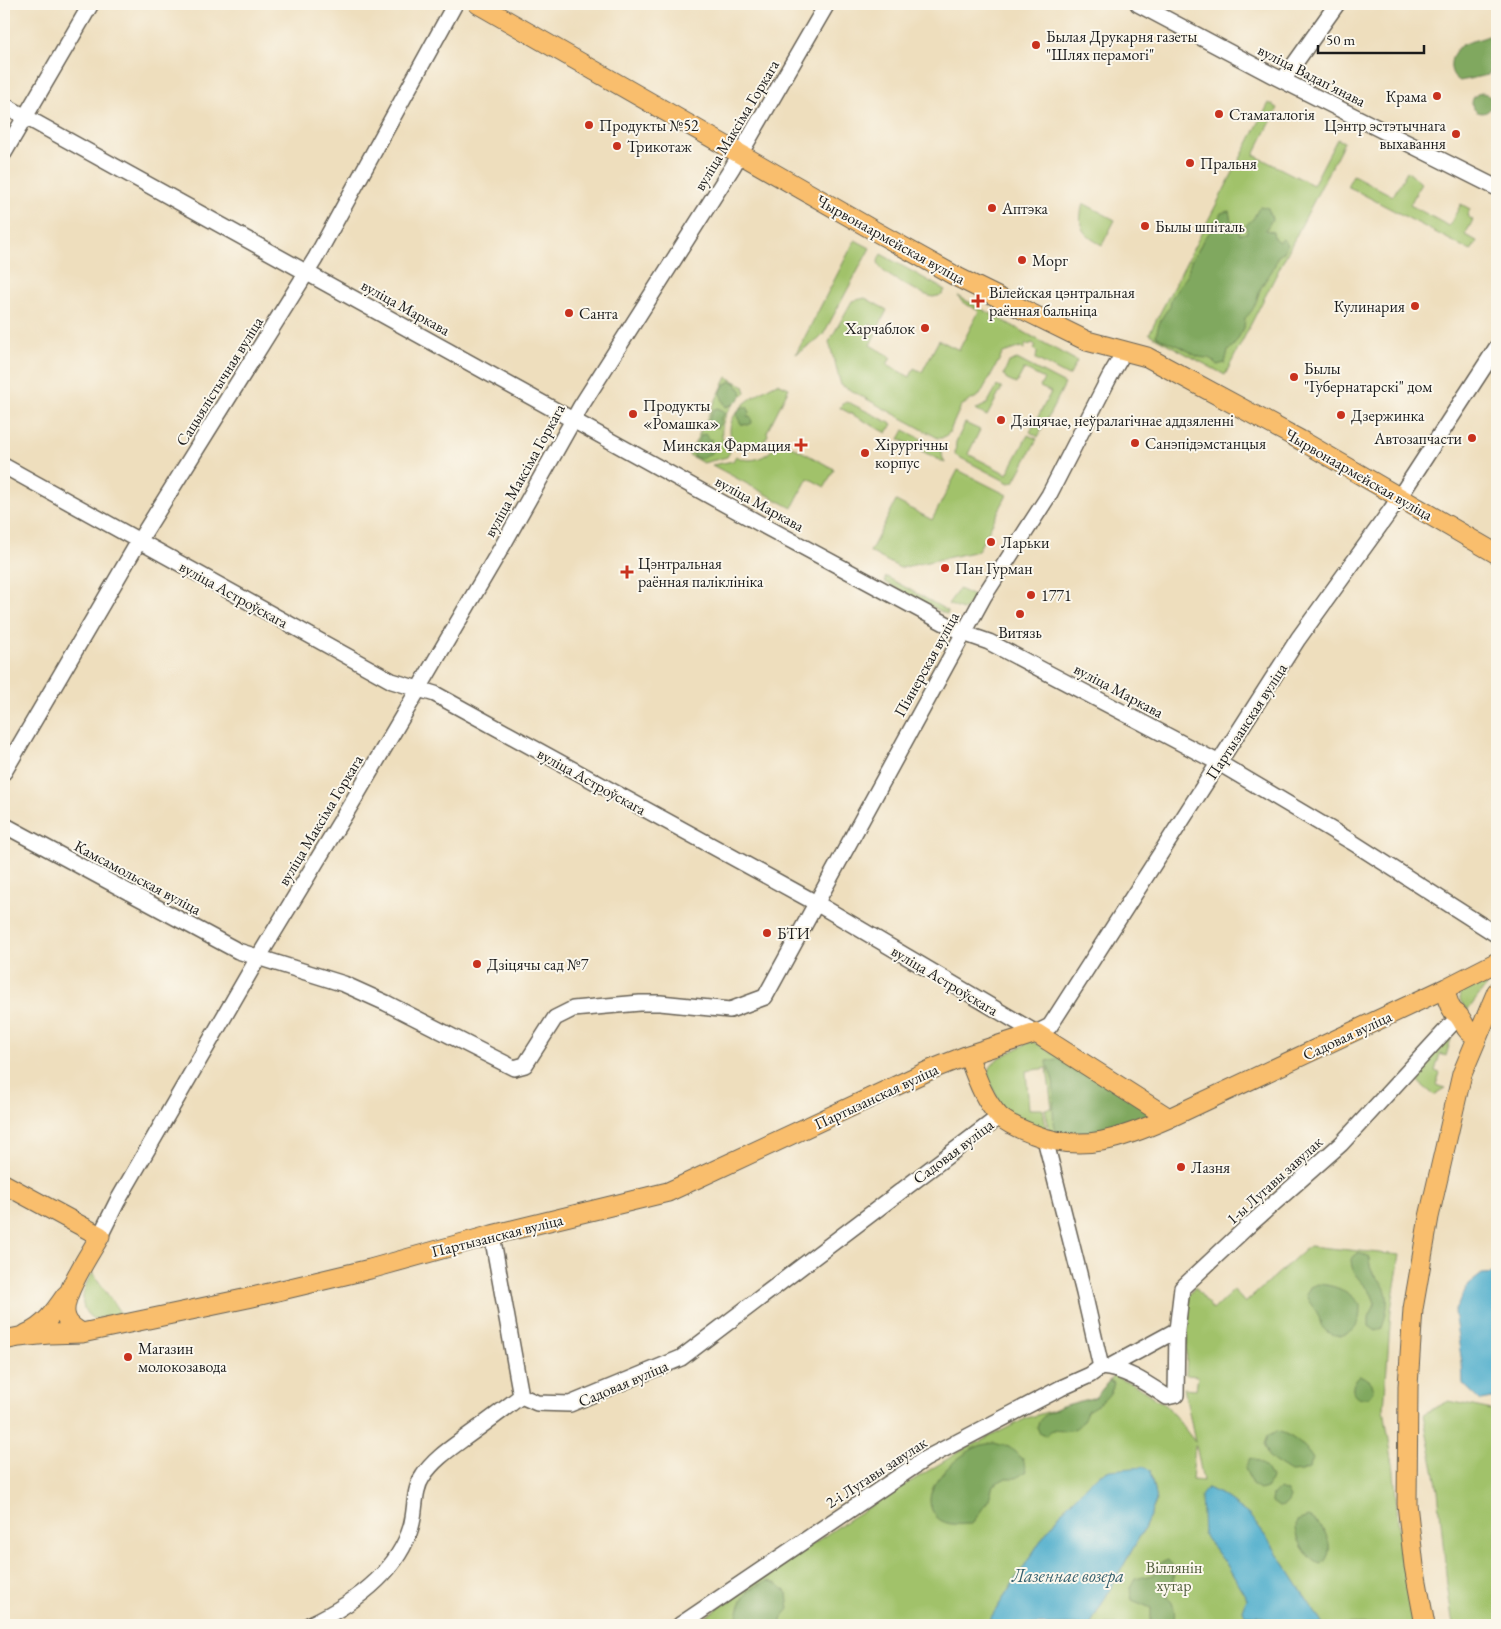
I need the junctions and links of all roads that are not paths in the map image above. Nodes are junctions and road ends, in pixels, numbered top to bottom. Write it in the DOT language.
graph roads {
  1 [pos="91,4"];
  2 [pos="455,4"];
  3 [pos="478,4"];
  4 [pos="828,4"];
  5 [pos="1138,4"];
  6 [pos="1337,4"];
  7 [pos="1283,80"];
  8 [pos="4,105"];
  9 [pos="25,117"];
  10 [pos="4,153"];
  11 [pos="740,154"];
  12 [pos="1497,188"];
  13 [pos="307,272"];
  14 [pos="1497,346"];
  15 [pos="1124,352"];
  16 [pos="573,419"];
  17 [pos="4,466"];
  18 [pos="1399,497"];
  19 [pos="140,541"];
  20 [pos="1497,554"];
  21 [pos="963,633"];
  22 [pos="417,690"];
  23 [pos="1219,764"];
  24 [pos="4,772"];
  25 [pos="4,825"];
  26 [pos="816,903"];
  27 [pos="1497,935"];
  28 [pos="258,958"];
  29 [pos="1497,962"];
  30 [pos="1446,988"];
  31 [pos="1497,991"];
  32 [pos="1459,1016"];
  33 [pos="1036,1034"];
  34 [pos="1477,1036"];
  35 [pos="968,1055"];
  36 [pos="1000,1116"];
  37 [pos="1169,1118"];
  38 [pos="1045,1139"];
  39 [pos="4,1184"];
  40 [pos="492,1235"];
  41 [pos="100,1236"];
  42 [pos="69,1289"];
  43 [pos="1177,1330"];
  44 [pos="82,1333"];
  45 [pos="12,1338"];
  46 [pos="1105,1367"];
  47 [pos="521,1396"];
  48 [pos="309,1625"];
  49 [pos="680,1625"];
  50 [pos="1425,1625"];
  1 -- 9 [label="street"];
  2 -- 13 [label="street, Сацыялістычная вуліца"];
  3 -- 11 [label="main road, Чырвонаармейская вуліца"];
  4 -- 11 [label="street, вуліца Максіма Горкага"];
  5 -- 7 [label="street, вуліца Вадапʼянава"];
  6 -- 7 [label="street"];
  7 -- 12 [label="street, вуліца Вадапʼянава"];
  8 -- 9 [label="street, вуліца Маркава"];
  9 -- 10 [label="street"];
  9 -- 13 [label="street, вуліца Маркава"];
  11 -- 15 [label="main road, Чырвонаармейская вуліца"];
  11 -- 16 [label="street, вуліца Максіма Горкага"];
  13 -- 16 [label="street, вуліца Маркава"];
  13 -- 19 [label="street, Сацыялістычная вуліца"];
  14 -- 18 [label="street, Партызанская вуліца"];
  15 -- 18 [label="main road, Чырвонаармейская вуліца"];
  15 -- 21 [label="street, Піянерская вуліца"];
  16 -- 21 [label="street, вуліца Маркава"];
  16 -- 22 [label="street, вуліца Максіма Горкага"];
  17 -- 19 [label="street, вуліца Астроўскага"];
  18 -- 20 [label="main road, Чырвонаармейская вуліца"];
  18 -- 23 [label="street, Партызанская вуліца"];
  19 -- 22 [label="street, вуліца Астроўскага"];
  19 -- 24 [label="street, Сацыялістычная вуліца"];
  21 -- 23 [label="street, вуліца Маркава"];
  21 -- 26 [label="street, Піянерская вуліца"];
  22 -- 26 [label="street, вуліца Астроўскага"];
  22 -- 28 [label="street, вуліца Максіма Горкага"];
  23 -- 27 [label="street, вуліца Маркава"];
  23 -- 33 [label="street, Партызанская вуліца"];
  25 -- 28 [label="street, Камсамольская вуліца"];
  26 -- 28 [label="street, Піянерская вуліца"];
  26 -- 33 [label="street, вуліца Астроўскага"];
  28 -- 41 [label="street, вуліца Максіма Горкага"];
  29 -- 30 [label="main road, Садовая вуліца"];
  30 -- 32 [label="main road"];
  30 -- 37 [label="main road, Садовая вуліца"];
  31 -- 34 [label="main road"];
  32 -- 34 [label="main road"];
  32 -- 43 [label="street, 1-ы Лугавы завулак"];
  33 -- 35 [label="main road, Партызанская вуліца"];
  33 -- 37 [label="main road, вуліца Астроўскага"];
  34 -- 50 [label="main road"];
  35 -- 36 [label="main road"];
  35 -- 40 [label="main road, Партызанская вуліца"];
  36 -- 38 [label="main road, Садовая вуліца"];
  36 -- 47 [label="street, Садовая вуліца"];
  37 -- 38 [label="main road, Садовая вуліца"];
  38 -- 46 [label="street"];
  39 -- 41 [label="main road"];
  40 -- 44 [label="main road, Партызанская вуліца"];
  40 -- 47 [label="street"];
  41 -- 42 [label="main road"];
  42 -- 44 [label="main road"];
  42 -- 45 [label="main road"];
  43 -- 46 [label="street, 2-і Лугавы завулак"];
  43 -- 46 [label="street, 1-ы Лугавы завулак"];
  44 -- 45 [label="main road, Партызанская вуліца"];
  46 -- 49 [label="street, 2-і Лугавы завулак"];
  47 -- 48 [label="street"];
}
